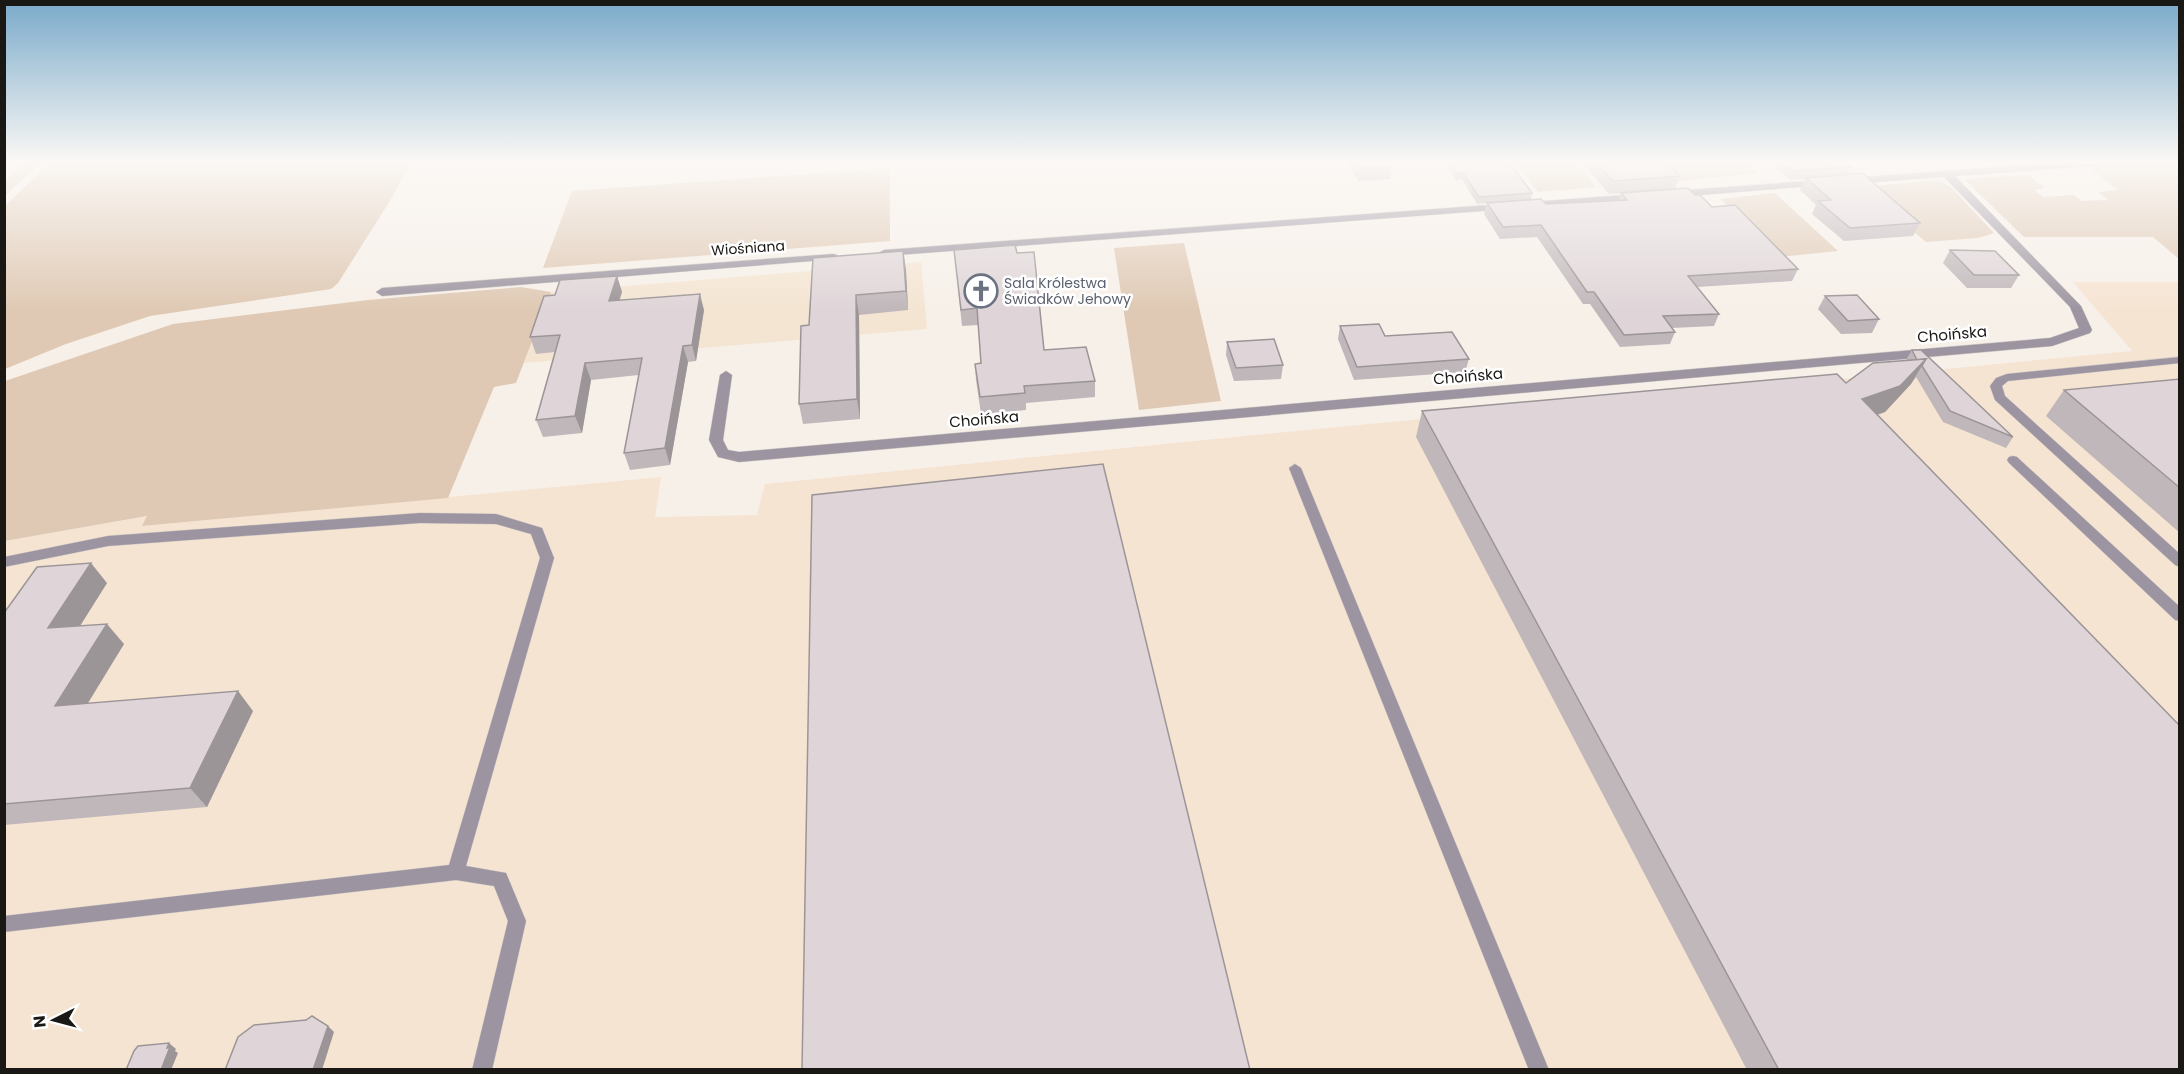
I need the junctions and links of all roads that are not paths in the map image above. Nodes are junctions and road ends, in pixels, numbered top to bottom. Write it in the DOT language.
graph roads {
  1 [pos="1452,211"];
  2 [pos="1983,211"];
  3 [pos="869,254"];
  4 [pos="845,256"];
  5 [pos="382,292"];
  6 [pos="2180,360"];
  7 [pos="726,375"];
  8 [pos="2013,460"];
  9 [pos="1295,468"];
  10 [pos="4,562"];
  11 [pos="2180,562"];
  12 [pos="2180,616"];
  13 [pos="456,873"];
  14 [pos="4,924"];
  15 [pos="482,1070"];
  16 [pos="1539,1070"];
  1 -- 3 [label="street"];
  2 -- 7 [label="street, Choińska"];
  4 -- 5 [label="street, Wiośniana"];
  6 -- 11 [label="lane"];
  8 -- 12 [label="lane"];
  9 -- 16 [label="lane"];
  10 -- 13 [label="lane"];
  13 -- 14 [label="lane"];
  13 -- 15 [label="lane"];
}
